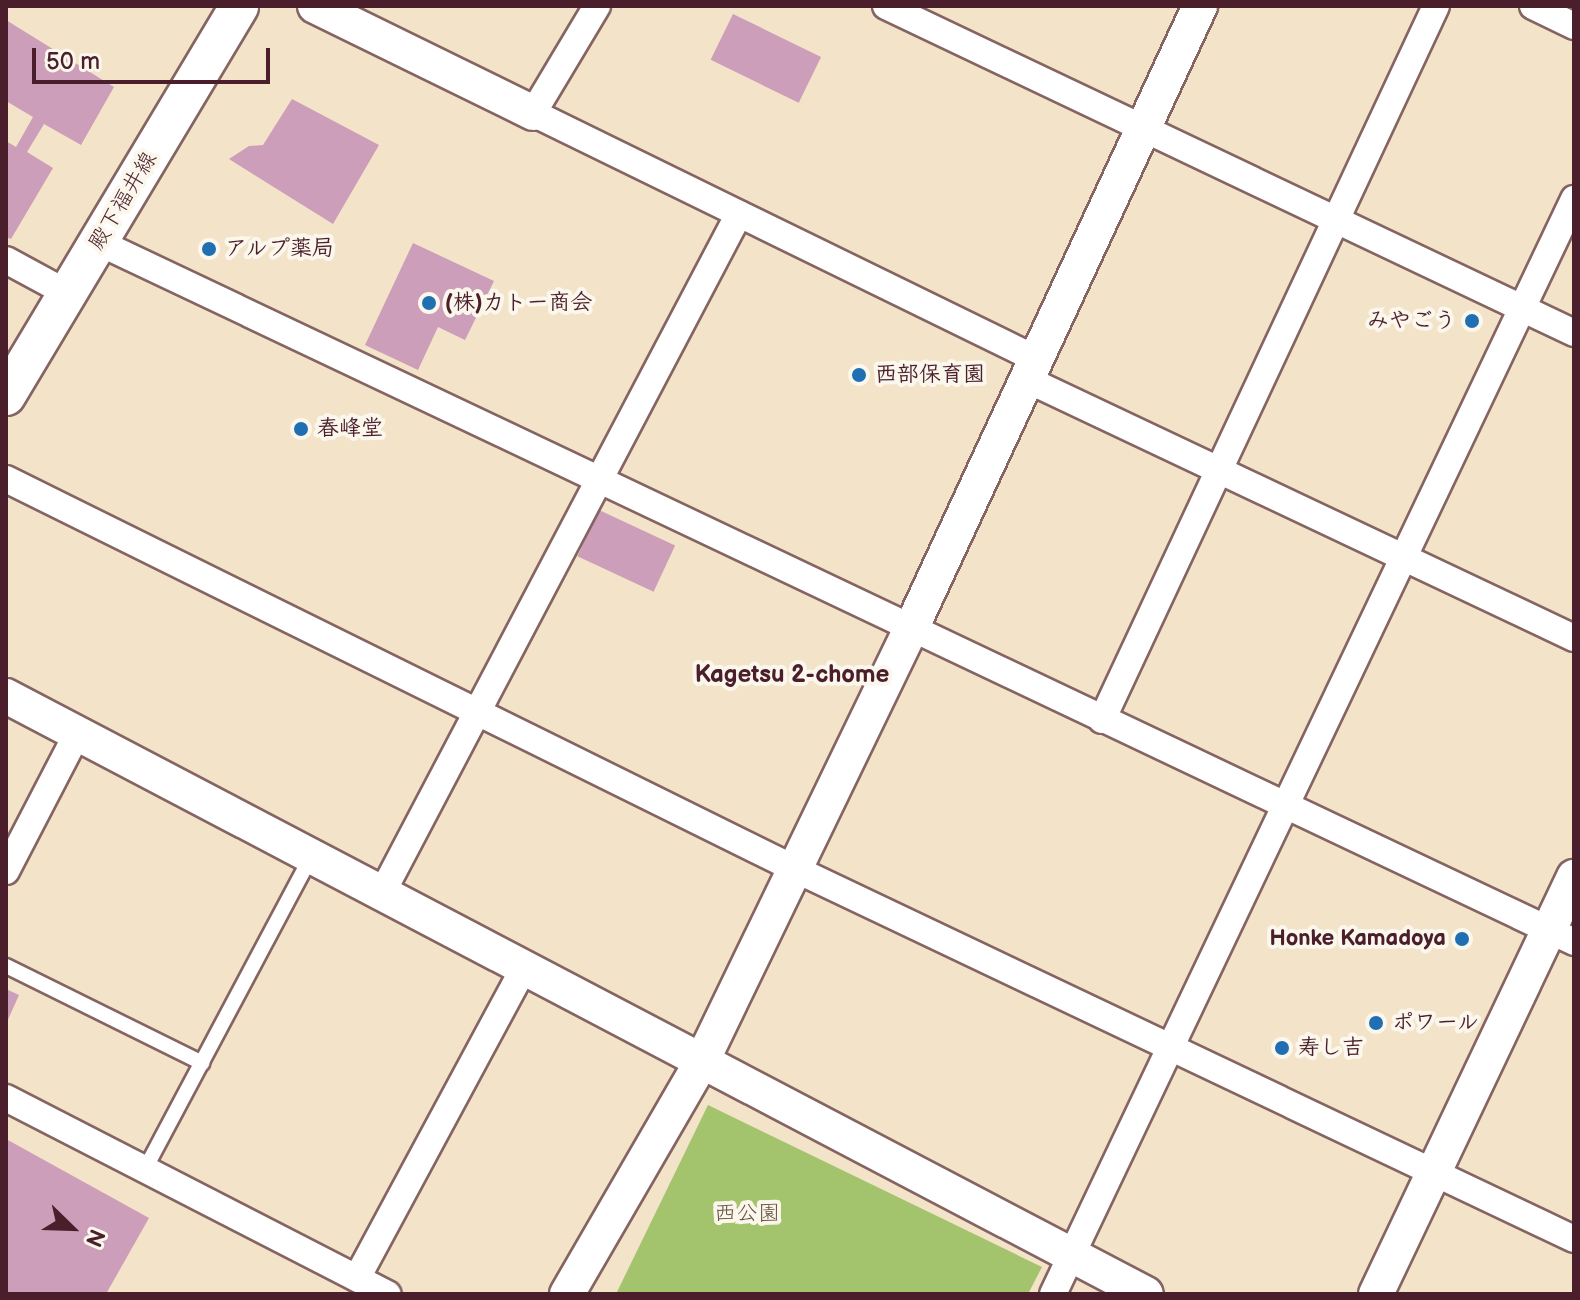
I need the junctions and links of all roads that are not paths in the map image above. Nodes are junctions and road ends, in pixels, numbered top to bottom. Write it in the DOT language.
graph roads {
  1 [pos="239,6"];
  2 [pos="315,6"];
  3 [pos="597,6"];
  4 [pos="886,6"];
  5 [pos="1200,6"];
  6 [pos="1436,6"];
  7 [pos="1533,6"];
  8 [pos="1574,26"];
  9 [pos="533,113"];
  10 [pos="1142,128"];
  11 [pos="1574,199"];
  12 [pos="739,214"];
  13 [pos="1336,220"];
  14 [pos="98,242"];
  15 [pos="6,260"];
  16 [pos="67,293"];
  17 [pos="1522,308"];
  18 [pos="1574,333"];
  19 [pos="1029,368"];
  20 [pos="6,396"];
  21 [pos="1219,470"];
  22 [pos="6,479"];
  23 [pos="599,482"];
  24 [pos="1404,557"];
  25 [pos="910,631"];
  26 [pos="1574,638"];
  27 [pos="6,696"];
  28 [pos="478,712"];
  29 [pos="1102,720"];
  30 [pos="77,734"];
  31 [pos="1285,806"];
  32 [pos="311,856"];
  33 [pos="795,869"];
  34 [pos="6,871"];
  35 [pos="1574,877"];
  36 [pos="382,893"];
  37 [pos="1561,936"];
  38 [pos="6,966"];
  39 [pos="524,968"];
  40 [pos="1170,1049"];
  41 [pos="702,1061"];
  42 [pos="202,1063"];
  43 [pos="6,1098"];
  44 [pos="145,1169"];
  45 [pos="1434,1172"];
  46 [pos="1574,1239"];
  47 [pos="1071,1255"];
  48 [pos="357,1278"];
  49 [pos="388,1294"];
  50 [pos="567,1294"];
  51 [pos="1053,1294"];
  52 [pos="1146,1294"];
  53 [pos="1376,1294"];
  1 -- 14 [label="main road, 殿下福井線"];
  2 -- 9 [label="street"];
  3 -- 9 [label="street"];
  4 -- 10 [label="street"];
  5 -- 10 [label="street"];
  6 -- 13 [label="street"];
  7 -- 8 [label="street"];
  9 -- 12 [label="street"];
  10 -- 13 [label="street"];
  10 -- 19 [label="street"];
  11 -- 17 [label="street"];
  12 -- 19 [label="street"];
  12 -- 23 [label="street"];
  13 -- 17 [label="street"];
  13 -- 21 [label="street"];
  14 -- 16 [label="main road, 殿下福井線"];
  14 -- 23 [label="street"];
  15 -- 16 [label="street"];
  16 -- 20 [label="main road, 殿下福井線"];
  17 -- 18 [label="street"];
  17 -- 24 [label="street"];
  19 -- 21 [label="street"];
  19 -- 25 [label="street"];
  21 -- 24 [label="street"];
  21 -- 29 [label="street"];
  22 -- 28 [label="street"];
  23 -- 25 [label="street"];
  23 -- 28 [label="street"];
  24 -- 26 [label="street"];
  24 -- 31 [label="street"];
  25 -- 29 [label="street"];
  25 -- 33 [label="street"];
  27 -- 30 [label="street"];
  28 -- 33 [label="street"];
  28 -- 36 [label="street"];
  29 -- 31 [label="street"];
  30 -- 32 [label="street"];
  30 -- 34 [label="street"];
  31 -- 37 [label="street"];
  31 -- 40 [label="street"];
  32 -- 36 [label="street"];
  32 -- 42 [label="lane"];
  33 -- 40 [label="street"];
  33 -- 41 [label="street"];
  35 -- 37 [label="street"];
  36 -- 39 [label="street"];
  37 -- 45 [label="street"];
  38 -- 42 [label="lane"];
  39 -- 41 [label="street"];
  39 -- 48 [label="street"];
  40 -- 45 [label="street"];
  40 -- 47 [label="street"];
  41 -- 47 [label="street"];
  41 -- 50 [label="street"];
  42 -- 44 [label="lane"];
  43 -- 44 [label="street"];
  44 -- 48 [label="street"];
  45 -- 46 [label="street"];
  45 -- 53 [label="street"];
  47 -- 51 [label="street"];
  47 -- 52 [label="street"];
  48 -- 49 [label="street"];
}
